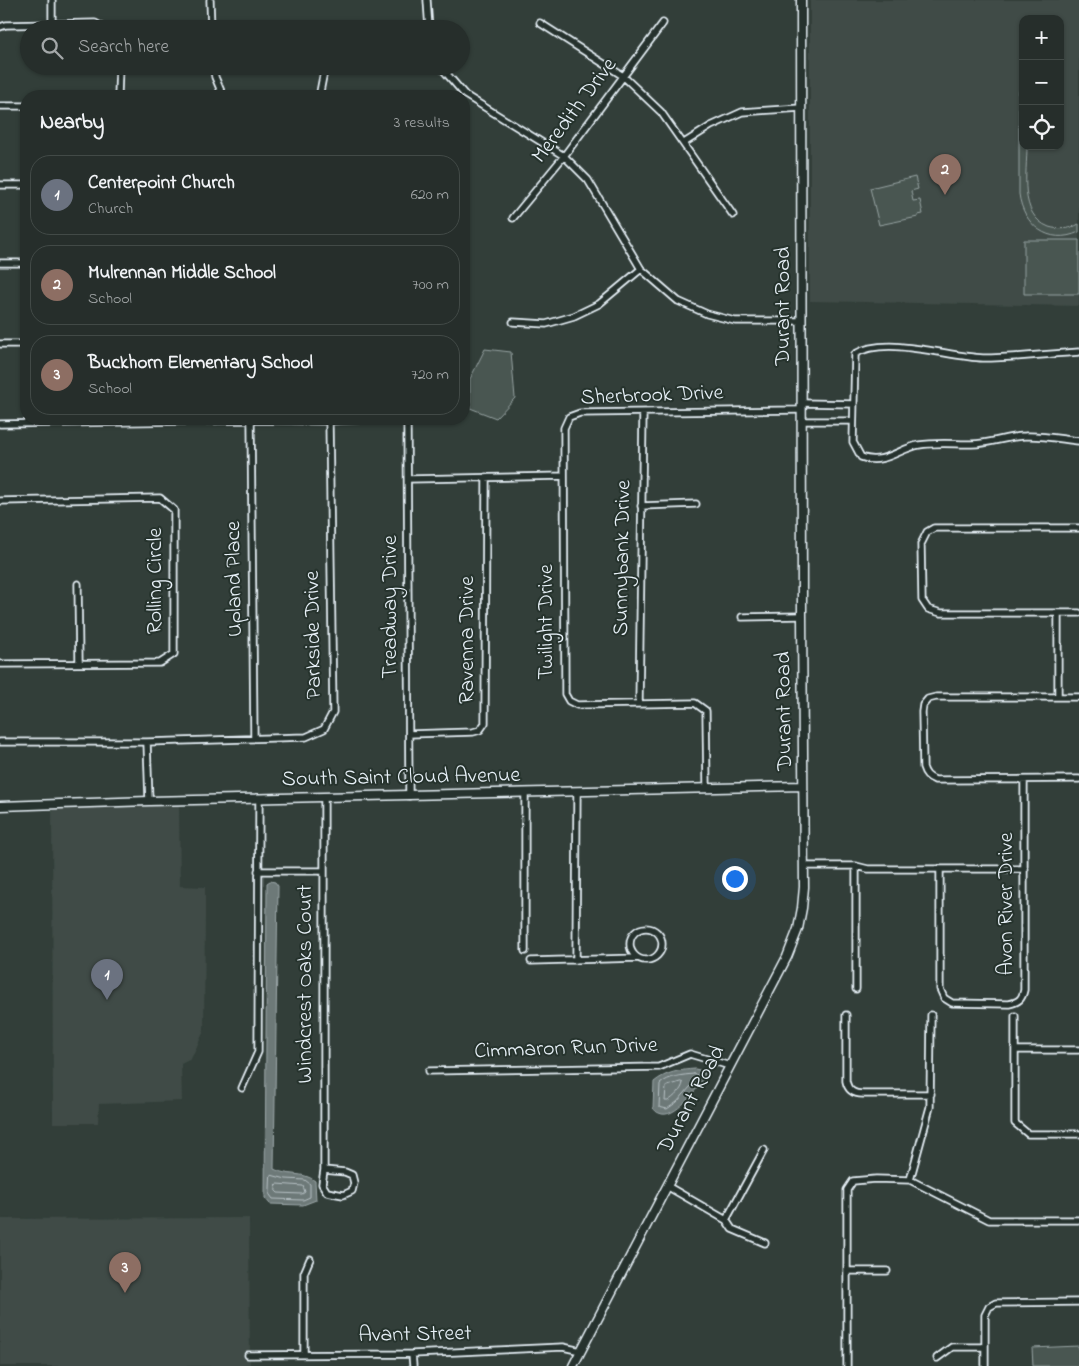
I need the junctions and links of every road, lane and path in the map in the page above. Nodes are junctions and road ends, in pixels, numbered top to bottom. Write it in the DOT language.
graph roads {
  1 [pos="52,0"];
  2 [pos="210,0"];
  3 [pos="427,0"];
  4 [pos="801,0"];
  5 [pos="52,20"];
  6 [pos="211,20"];
  7 [pos="428,20"];
  8 [pos="540,24"];
  9 [pos="664,24"];
  10 [pos="20,25"];
  11 [pos="0,27"];
  12 [pos="119,75"];
  13 [pos="214,75"];
  14 [pos="323,75"];
  15 [pos="447,75"];
  16 [pos="623,76"];
  17 [pos="118,90"];
  18 [pos="220,90"];
  19 [pos="320,90"];
  20 [pos="459,90"];
  21 [pos="470,100"];
  22 [pos="0,106"];
  23 [pos="20,106"];
  24 [pos="801,108"];
  25 [pos="684,143"];
  26 [pos="564,156"];
  27 [pos="20,185"];
  28 [pos="0,186"];
  29 [pos="733,215"];
  30 [pos="513,218"];
  31 [pos="0,263"];
  32 [pos="20,263"];
  33 [pos="641,269"];
  34 [pos="802,321"];
  35 [pos="513,322"];
  36 [pos="0,344"];
  37 [pos="20,344"];
  38 [pos="1079,352"];
  39 [pos="854,404"];
  40 [pos="802,406"];
  41 [pos="643,413"];
  42 [pos="802,421"];
  43 [pos="854,421"];
  44 [pos="0,424"];
  45 [pos="20,424"];
  46 [pos="251,425"];
  47 [pos="329,425"];
  48 [pos="407,425"];
  49 [pos="1079,441"];
  50 [pos="564,476"];
  51 [pos="486,477"];
  52 [pos="408,478"];
  53 [pos="0,501"];
  54 [pos="696,504"];
  55 [pos="641,506"];
  56 [pos="1079,528"];
  57 [pos="78,584"];
  58 [pos="1079,613"];
  59 [pos="1058,614"];
  60 [pos="802,616"];
  61 [pos="742,617"];
  62 [pos="79,663"];
  63 [pos="0,664"];
  64 [pos="1058,697"];
  65 [pos="1079,697"];
  66 [pos="639,704"];
  67 [pos="409,734"];
  68 [pos="254,738"];
  69 [pos="0,742"];
  70 [pos="147,742"];
  71 [pos="1024,780"];
  72 [pos="1079,780"];
  73 [pos="803,786"];
  74 [pos="707,787"];
  75 [pos="525,792"];
  76 [pos="577,792"];
  77 [pos="409,796"];
  78 [pos="324,798"];
  79 [pos="259,799"];
  80 [pos="149,801"];
  81 [pos="0,806"];
  82 [pos="804,866"];
  83 [pos="856,866"];
  84 [pos="940,869"];
  85 [pos="1025,869"];
  86 [pos="258,871"];
  87 [pos="324,871"];
  88 [pos="525,951"];
  89 [pos="638,958"];
  90 [pos="576,960"];
  91 [pos="531,961"];
  92 [pos="856,988"];
  93 [pos="846,1015"];
  94 [pos="931,1015"];
  95 [pos="1015,1016"];
  96 [pos="1015,1050"];
  97 [pos="1079,1050"];
  98 [pos="730,1066"];
  99 [pos="429,1071"];
  100 [pos="242,1088"];
  101 [pos="932,1094"];
  102 [pos="1079,1134"];
  103 [pos="764,1150"];
  104 [pos="324,1170"];
  105 [pos="910,1180"];
  106 [pos="667,1186"];
  107 [pos="726,1220"];
  108 [pos="1079,1220"];
  109 [pos="765,1243"];
  110 [pos="310,1259"];
  111 [pos="846,1271"];
  112 [pos="887,1271"];
  113 [pos="1079,1302"];
  114 [pos="985,1347"];
  115 [pos="581,1351"];
  116 [pos="304,1354"];
  117 [pos="412,1354"];
  118 [pos="248,1355"];
  119 [pos="937,1358"];
  120 [pos="413,1366"];
  121 [pos="573,1366"];
  122 [pos="847,1366"];
  123 [pos="986,1366"];
  1 -- 5 [label="street"];
  2 -- 6 [label="street"];
  3 -- 7 [label="street"];
  4 -- 24 [label="street, Durant Road"];
  8 -- 16 [label="street"];
  9 -- 16 [label="street, Meredith Drive"];
  10 -- 11 [label="street"];
  12 -- 17 [label="street"];
  13 -- 18 [label="street"];
  14 -- 19 [label="street"];
  15 -- 20 [label="street"];
  16 -- 25 [label="street"];
  16 -- 26 [label="street, Meredith Drive"];
  21 -- 26 [label="street"];
  22 -- 23 [label="street"];
  24 -- 25 [label="street"];
  24 -- 34 [label="street, Durant Road"];
  25 -- 29 [label="street"];
  26 -- 30 [label="street, Meredith Drive"];
  26 -- 33 [label="street"];
  27 -- 28 [label="street"];
  31 -- 32 [label="street"];
  33 -- 34 [label="street"];
  33 -- 35 [label="street"];
  34 -- 40 [label="street, Durant Road"];
  36 -- 37 [label="street"];
  38 -- 39 [label="street"];
  39 -- 40 [label="street, Sherbrook Drive"];
  39 -- 43 [label="street"];
  40 -- 41 [label="street, Sherbrook Drive"];
  40 -- 42 [label="street, Durant Road"];
  41 -- 50 [label="street, Sherbrook Drive"];
  41 -- 55 [label="street, Sunnybank Drive"];
  42 -- 43 [label="street"];
  42 -- 60 [label="street, Durant Road"];
  43 -- 49 [label="street"];
  44 -- 45 [label="street"];
  46 -- 68 [label="street, Upland Place"];
  47 -- 68 [label="street, Parkside Drive"];
  48 -- 52 [label="street, Treadway Drive"];
  50 -- 51 [label="street"];
  50 -- 66 [label="street, Twilight Drive"];
  51 -- 52 [label="street"];
  51 -- 67 [label="street, Ravenna Drive"];
  52 -- 67 [label="street, Treadway Drive"];
  53 -- 62 [label="street, Rolling Circle"];
  54 -- 55 [label="street"];
  55 -- 66 [label="street, Sunnybank Drive"];
  56 -- 59 [label="street"];
  57 -- 62 [label="street"];
  58 -- 59 [label="street"];
  59 -- 64 [label="street"];
  60 -- 61 [label="street"];
  60 -- 73 [label="street, Durant Road"];
  62 -- 63 [label="street, Rolling Circle"];
  64 -- 65 [label="street"];
  64 -- 71 [label="street"];
  66 -- 74 [label="street, Twilight Drive"];
  67 -- 77 [label="street, Treadway Drive"];
  68 -- 70 [label="street, Parkside Drive"];
  69 -- 70 [label="street, Parkside Drive"];
  70 -- 80 [label="street"];
  71 -- 72 [label="street"];
  71 -- 85 [label="street, Avon River Drive"];
  73 -- 74 [label="street, South Saint Cloud Avenue"];
  73 -- 82 [label="street, Durant Road"];
  74 -- 76 [label="street, South Saint Cloud Avenue"];
  75 -- 76 [label="street, South Saint Cloud Avenue"];
  75 -- 77 [label="street, South Saint Cloud Avenue"];
  75 -- 88 [label="street"];
  76 -- 90 [label="street"];
  77 -- 78 [label="street, South Saint Cloud Avenue"];
  78 -- 79 [label="street, South Saint Cloud Avenue"];
  78 -- 87 [label="street, Windcrest Oaks Court"];
  79 -- 80 [label="street, South Saint Cloud Avenue"];
  79 -- 86 [label="street"];
  80 -- 81 [label="street, South Saint Cloud Avenue"];
  82 -- 83 [label="street"];
  82 -- 98 [label="street, Durant Road"];
  83 -- 84 [label="street"];
  83 -- 92 [label="street"];
  84 -- 85 [label="street"];
  84 -- 85 [label="street, Avon River Drive"];
  86 -- 87 [label="street"];
  86 -- 100 [label="street"];
  87 -- 104 [label="street, Windcrest Oaks Court"];
  89 -- 89 [label="street"];
  89 -- 90 [label="street"];
  90 -- 91 [label="street"];
  93 -- 101 [label="street"];
  94 -- 101 [label="street"];
  95 -- 96 [label="street"];
  96 -- 97 [label="street"];
  96 -- 102 [label="street"];
  98 -- 99 [label="street, Cimmaron Run Drive"];
  98 -- 106 [label="street, Durant Road"];
  101 -- 105 [label="street"];
  103 -- 107 [label="street"];
  104 -- 104 [label="street, Windcrest Oaks Court"];
  105 -- 108 [label="street"];
  105 -- 111 [label="street"];
  106 -- 107 [label="street"];
  106 -- 115 [label="street, Durant Road"];
  107 -- 109 [label="street"];
  110 -- 116 [label="street"];
  111 -- 112 [label="street"];
  111 -- 122 [label="street"];
  113 -- 114 [label="street"];
  114 -- 119 [label="street"];
  114 -- 123 [label="street"];
  115 -- 117 [label="street, Avant Street"];
  115 -- 121 [label="street, Durant Road"];
  116 -- 117 [label="street, Avant Street"];
  116 -- 118 [label="street, Avant Street"];
  117 -- 120 [label="street"];
}
